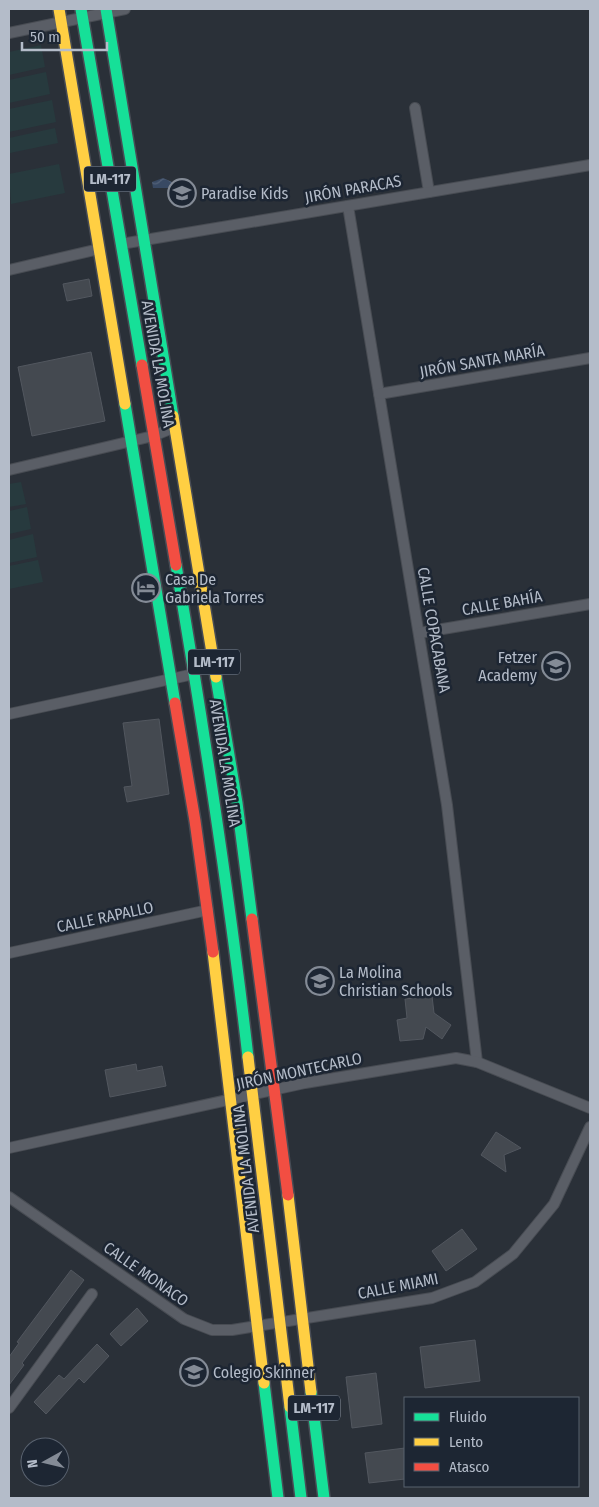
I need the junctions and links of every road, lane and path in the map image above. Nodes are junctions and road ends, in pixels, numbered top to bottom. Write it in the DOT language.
graph roads {
  1 [pos="59,9"];
  2 [pos="125,9"];
  3 [pos="106,10"];
  4 [pos="82,13"];
  5 [pos="61,21"];
  6 [pos="9,32"];
  7 [pos="123,108"];
  8 [pos="415,108"];
  9 [pos="105,151"];
  10 [pos="590,165"];
  11 [pos="112,188"];
  12 [pos="429,192"];
  13 [pos="348,206"];
  14 [pos="145,240"];
  15 [pos="121,244"];
  16 [pos="99,249"];
  17 [pos="9,270"];
  18 [pos="109,309"];
  19 [pos="137,342"];
  20 [pos="590,358"];
  21 [pos="379,394"];
  22 [pos="175,427"];
  23 [pos="153,436"];
  24 [pos="131,440"];
  25 [pos="9,470"];
  26 [pos="590,604"];
  27 [pos="420,633"];
  28 [pos="194,674"];
  29 [pos="172,678"];
  30 [pos="9,714"];
  31 [pos="208,910"];
  32 [pos="9,953"];
  33 [pos="476,1062"];
  34 [pos="275,1090"];
  35 [pos="254,1096"];
  36 [pos="231,1101"];
  37 [pos="590,1108"];
  38 [pos="590,1127"];
  39 [pos="9,1148"];
  40 [pos="9,1197"];
  41 [pos="92,1294"];
  42 [pos="304,1318"];
  43 [pos="280,1322"];
  44 [pos="258,1326"];
  45 [pos="9,1408"];
  46 [pos="278,1498"];
  47 [pos="301,1498"];
  48 [pos="324,1498"];
  1 -- 5 [label="main road, AVENIDA LA MOLINA / LM-117"];
  2 -- 3 [label="street"];
  3 -- 4 [label="street"];
  3 -- 7 [label="main road, AVENIDA LA MOLINA / LM-117"];
  4 -- 5 [label="street"];
  4 -- 9 [label="main road, AVENIDA LA MOLINA / LM-117"];
  5 -- 6 [label="street"];
  5 -- 16 [label="main road, AVENIDA LA MOLINA / LM-117"];
  7 -- 9 [label="main road"];
  7 -- 14 [label="main road, AVENIDA LA MOLINA / LM-117"];
  8 -- 12 [label="street"];
  9 -- 11 [label="main road, AVENIDA LA MOLINA / LM-117"];
  10 -- 12 [label="street, JIRÓN PARACAS"];
  11 -- 15 [label="main road, AVENIDA LA MOLINA / LM-117"];
  11 -- 16 [label="main road"];
  12 -- 13 [label="street, JIRÓN PARACAS"];
  13 -- 14 [label="street, JIRÓN PARACAS"];
  13 -- 21 [label="street, CALLE COPACABANA"];
  14 -- 15 [label="street, JIRÓN PARACAS"];
  14 -- 22 [label="main road, AVENIDA LA MOLINA / LM-117"];
  15 -- 19 [label="main road, AVENIDA LA MOLINA / LM-117"];
  16 -- 17 [label="street"];
  16 -- 18 [label="main road, AVENIDA LA MOLINA / LM-117"];
  18 -- 19 [label="main road"];
  18 -- 24 [label="main road, AVENIDA LA MOLINA / LM-117"];
  19 -- 23 [label="main road, AVENIDA LA MOLINA / LM-117"];
  20 -- 21 [label="street, JIRÓN SANTA MARÍA"];
  21 -- 27 [label="street, CALLE COPACABANA"];
  22 -- 23 [label="street"];
  22 -- 34 [label="main road, AVENIDA LA MOLINA / LM-117"];
  23 -- 24 [label="street"];
  23 -- 28 [label="main road, AVENIDA LA MOLINA / LM-117"];
  24 -- 25 [label="street"];
  24 -- 29 [label="main road, AVENIDA LA MOLINA / LM-117"];
  26 -- 27 [label="street, CALLE BAHÍA"];
  27 -- 33 [label="street, CALLE COPACABANA"];
  28 -- 29 [label="street"];
  28 -- 35 [label="main road, AVENIDA LA MOLINA / LM-117"];
  29 -- 30 [label="street"];
  29 -- 31 [label="main road, AVENIDA LA MOLINA / LM-117"];
  31 -- 32 [label="street, CALLE RAPALLO"];
  31 -- 36 [label="main road, AVENIDA LA MOLINA / LM-117"];
  33 -- 34 [label="street, JIRÓN MONTECARLO"];
  33 -- 37 [label="street, JIRÓN MONTECARLO"];
  34 -- 35 [label="street, JIRÓN MONTECARLO"];
  34 -- 42 [label="main road, AVENIDA LA MOLINA / LM-117"];
  35 -- 36 [label="street, JIRÓN MONTECARLO"];
  35 -- 43 [label="main road, AVENIDA LA MOLINA / LM-117"];
  36 -- 39 [label="street, JIRÓN MONTECARLO"];
  36 -- 44 [label="main road, AVENIDA LA MOLINA / LM-117"];
  38 -- 42 [label="street, CALLE MIAMI"];
  40 -- 44 [label="street, CALLE MONACO"];
  41 -- 45 [label="street"];
  42 -- 43 [label="street, CALLE MIAMI"];
  42 -- 48 [label="main road, AVENIDA LA MOLINA / LM-117"];
  43 -- 44 [label="street, CALLE MONACO"];
  43 -- 47 [label="main road, AVENIDA LA MOLINA / LM-117"];
  44 -- 46 [label="main road, AVENIDA LA MOLINA / LM-117"];
}
